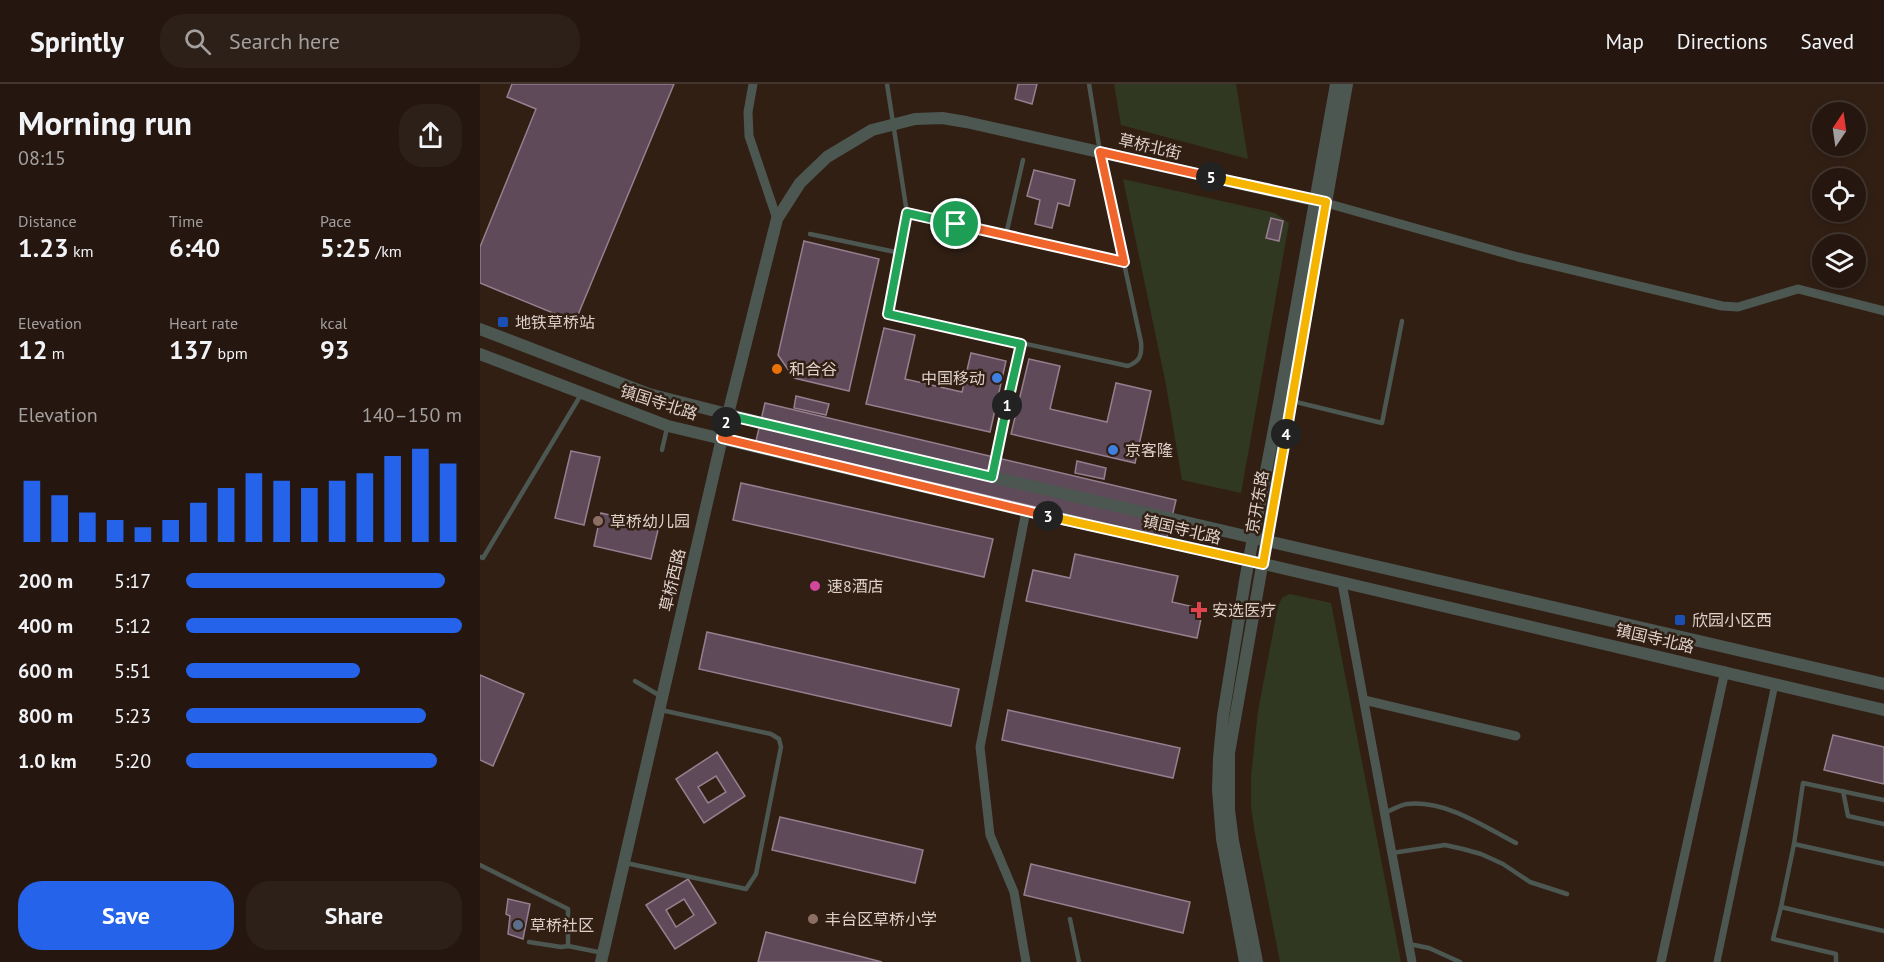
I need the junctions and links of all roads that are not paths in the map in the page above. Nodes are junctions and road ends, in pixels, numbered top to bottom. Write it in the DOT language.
graph roads {
  1 [pos="753,84"];
  2 [pos="886,84"];
  3 [pos="1089,84"];
  4 [pos="1336,84"];
  5 [pos="1347,84"];
  6 [pos="966,122"];
  7 [pos="893,123"];
  8 [pos="1100,152"];
  9 [pos="1023,160"];
  10 [pos="1320,201"];
  11 [pos="907,213"];
  12 [pos="777,219"];
  13 [pos="810,234"];
  14 [pos="1006,235"];
  15 [pos="900,253"];
  16 [pos="1124,262"];
  17 [pos="1884,311"];
  18 [pos="1402,321"];
  19 [pos="480,329"];
  20 [pos="1021,344"];
  21 [pos="480,354"];
  22 [pos="582,393"];
  23 [pos="1286,399"];
  24 [pos="727,415"];
  25 [pos="668,426"];
  26 [pos="722,438"];
  27 [pos="662,450"];
  28 [pos="992,477"];
  29 [pos="1026,511"];
  30 [pos="1254,538"];
  31 [pos="1267,541"];
  32 [pos="481,559"];
  33 [pos="1249,561"];
  34 [pos="1263,564"];
  35 [pos="1342,583"];
  36 [pos="1725,671"];
  37 [pos="634,681"];
  38 [pos="1775,684"];
  39 [pos="1884,684"];
  40 [pos="1364,700"];
  41 [pos="661,703"];
  42 [pos="1884,710"];
  43 [pos="1516,736"];
  44 [pos="1843,791"];
  45 [pos="1884,800"];
  46 [pos="1385,813"];
  47 [pos="1884,824"];
  48 [pos="1516,843"];
  49 [pos="1794,844"];
  50 [pos="1392,853"];
  51 [pos="624,862"];
  52 [pos="480,864"];
  53 [pos="1884,864"];
  54 [pos="1567,894"];
  55 [pos="1781,907"];
  56 [pos="1070,919"];
  57 [pos="1884,931"];
  58 [pos="529,942"];
  59 [pos="1409,944"];
  60 [pos="568,946"];
  61 [pos="602,958"];
  62 [pos="1026,962"];
  63 [pos="1079,962"];
  64 [pos="1245,962"];
  65 [pos="1257,962"];
  66 [pos="1412,962"];
  67 [pos="1460,962"];
  68 [pos="1661,962"];
  69 [pos="1717,962"];
  70 [pos="1836,962"];
  1 -- 12 [label="street"];
  2 -- 7 [label="lane"];
  3 -- 8 [label="lane"];
  4 -- 10 [label="street, 京开东路"];
  5 -- 10 [label="street, 京开东路"];
  6 -- 7 [label="street, 草桥西路"];
  6 -- 8 [label="street, 草桥北街"];
  7 -- 11 [label="lane"];
  7 -- 12 [label="street, 草桥西路"];
  8 -- 10 [label="street, 草桥北街"];
  8 -- 16 [label="lane"];
  9 -- 14 [label="lane"];
  10 -- 17 [label="street"];
  10 -- 23 [label="street, 京开东路"];
  11 -- 14 [label="lane"];
  11 -- 15 [label="lane"];
  12 -- 24 [label="street, 草桥西路"];
  13 -- 15 [label="lane"];
  14 -- 16 [label="lane"];
  15 -- 20 [label="lane"];
  16 -- 20 [label="lane"];
  18 -- 23 [label="lane"];
  19 -- 24 [label="street, 镇国寺北路"];
  20 -- 28 [label="lane"];
  21 -- 22 [label="street, 镇国寺北路"];
  22 -- 25 [label="street, 镇国寺北路"];
  22 -- 32 [label="lane"];
  23 -- 30 [label="street, 京开东路"];
  23 -- 31 [label="street, 京开东路"];
  24 -- 26 [label="street, 草桥西路"];
  24 -- 28 [label="street, 镇国寺北路"];
  25 -- 26 [label="street, 镇国寺北路"];
  25 -- 27 [label="lane"];
  26 -- 29 [label="street, 镇国寺北路"];
  26 -- 41 [label="street, 草桥西路"];
  28 -- 30 [label="street, 镇国寺北路"];
  29 -- 33 [label="street, 镇国寺北路"];
  29 -- 62 [label="street"];
  30 -- 31 [label="street, 镇国寺北路"];
  30 -- 33 [label="street, 京开东路"];
  31 -- 34 [label="street, 京开东路"];
  31 -- 39 [label="street, 镇国寺北路"];
  33 -- 34 [label="street, 镇国寺北路"];
  33 -- 64 [label="street, 京开东路"];
  34 -- 35 [label="street, 镇国寺北路"];
  34 -- 65 [label="street, 京开东路"];
  35 -- 36 [label="street, 镇国寺北路"];
  35 -- 40 [label="street"];
  36 -- 38 [label="street, 镇国寺北路"];
  36 -- 68 [label="street"];
  37 -- 41 [label="lane"];
  38 -- 42 [label="street, 镇国寺北路"];
  38 -- 69 [label="street"];
  40 -- 43 [label="street"];
  40 -- 46 [label="street"];
  41 -- 51 [label="street, 草桥西路"];
  41 -- 51 [label="lane"];
  44 -- 45 [label="lane"];
  44 -- 47 [label="lane"];
  44 -- 49 [label="lane"];
  46 -- 48 [label="lane"];
  46 -- 50 [label="street"];
  49 -- 53 [label="lane"];
  49 -- 55 [label="lane"];
  50 -- 54 [label="lane"];
  50 -- 59 [label="street"];
  51 -- 61 [label="street, 草桥西路"];
  52 -- 60 [label="lane"];
  55 -- 57 [label="lane"];
  55 -- 70 [label="lane"];
  56 -- 63 [label="lane"];
  58 -- 60 [label="lane"];
  59 -- 66 [label="street"];
  59 -- 67 [label="lane"];
  60 -- 61 [label="lane"];
}
